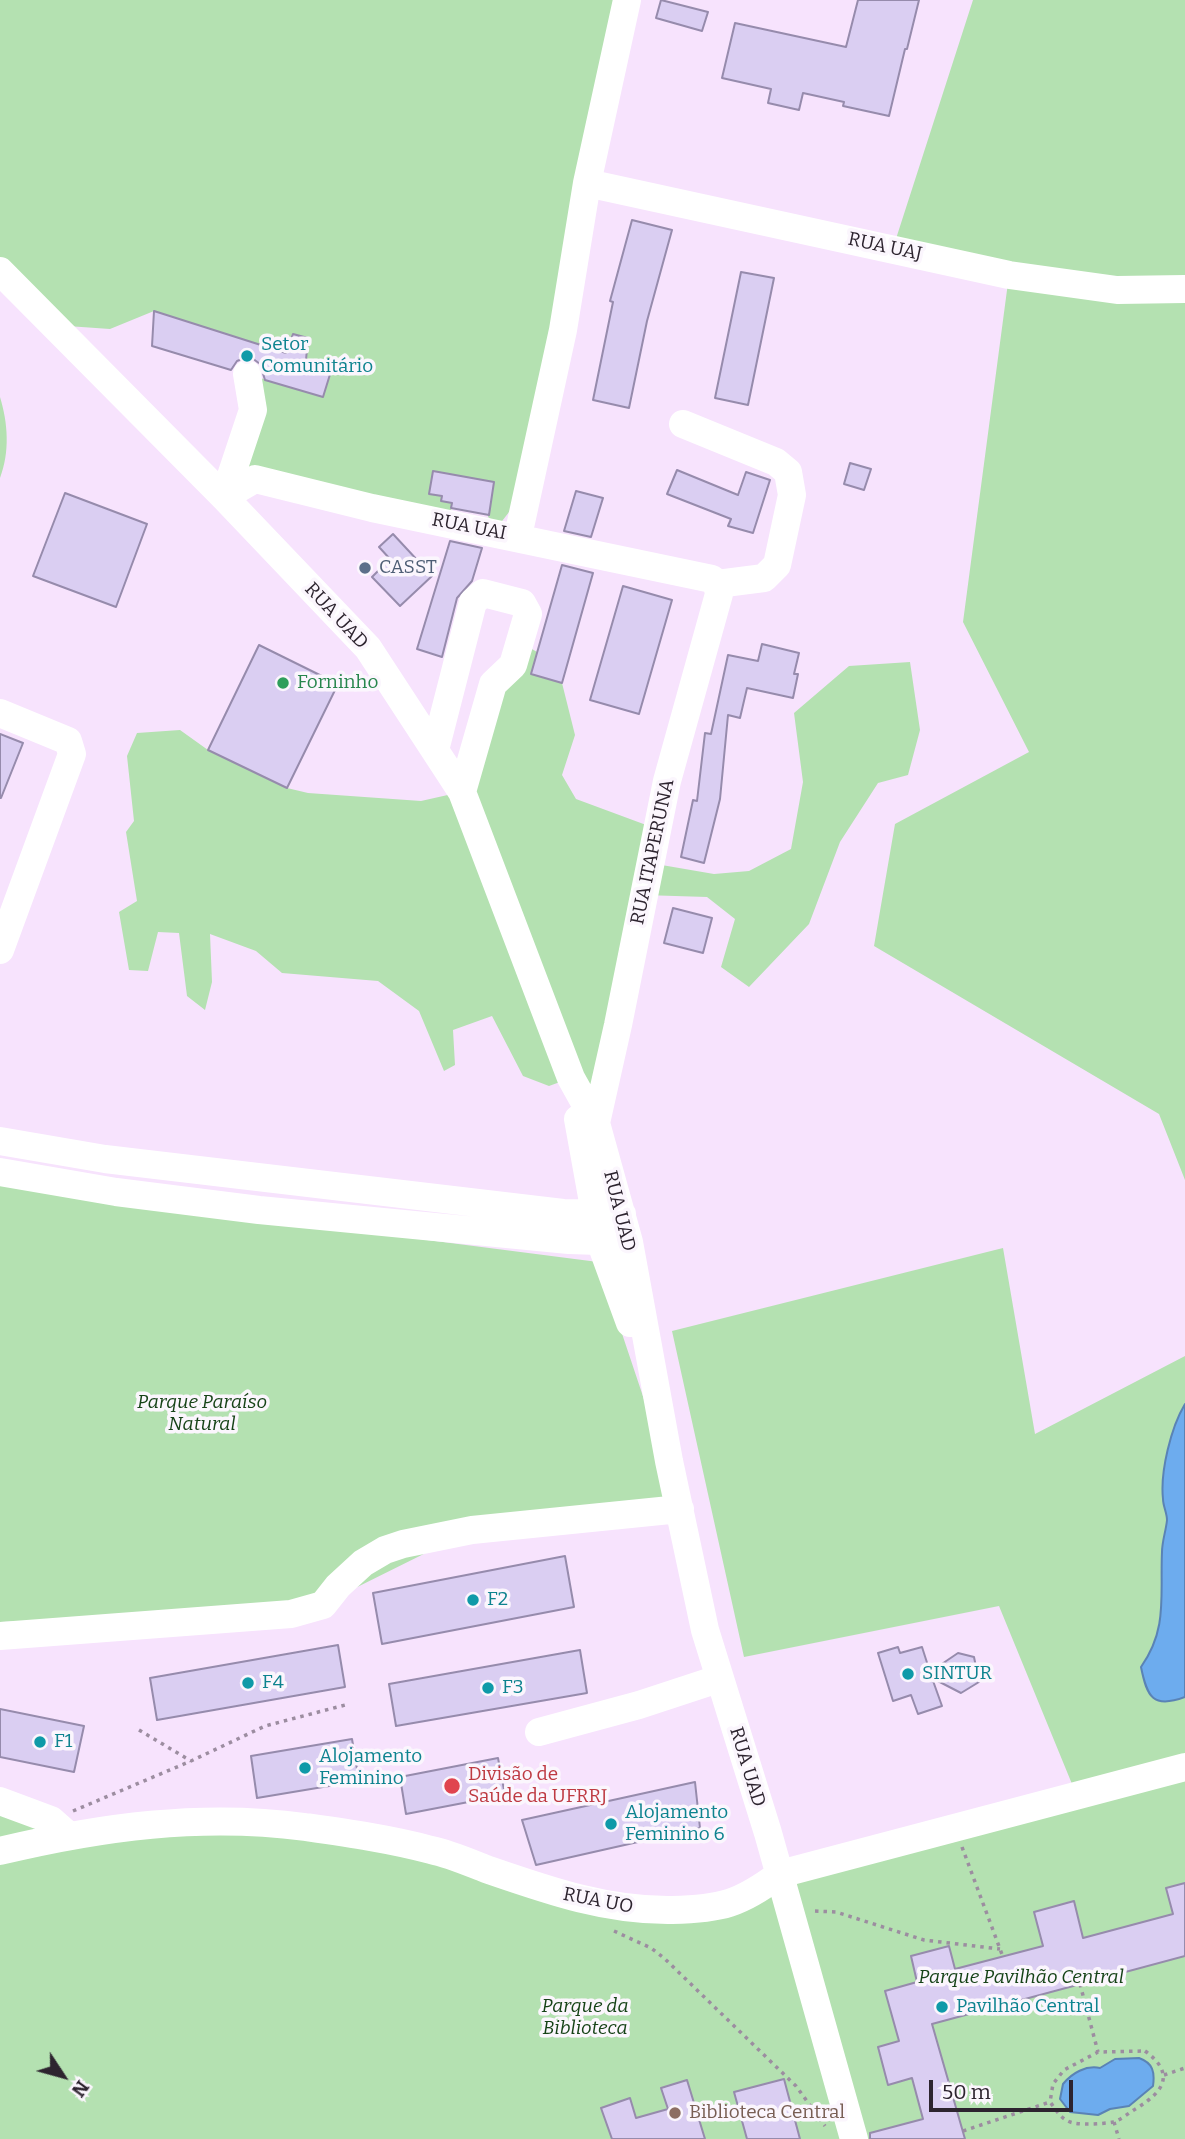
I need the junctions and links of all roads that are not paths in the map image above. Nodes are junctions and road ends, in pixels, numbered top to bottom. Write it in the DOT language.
graph roads {
  1 [pos="627,0"];
  2 [pos="587,183"];
  3 [pos="0,271"];
  4 [pos="1185,289"];
  5 [pos="247,374"];
  6 [pos="683,424"];
  7 [pos="224,497"];
  8 [pos="518,537"];
  9 [pos="717,584"];
  10 [pos="455,673"];
  11 [pos="492,684"];
  12 [pos="0,713"];
  13 [pos="435,750"];
  14 [pos="462,792"];
  15 [pos="0,950"];
  16 [pos="571,1078"];
  17 [pos="596,1123"];
  18 [pos="0,1141"];
  19 [pos="0,1172"];
  20 [pos="608,1214"];
  21 [pos="600,1241"];
  22 [pos="629,1242"];
  23 [pos="656,1391"];
  24 [pos="680,1509"];
  25 [pos="705,1630"];
  26 [pos="2,1634"];
  27 [pos="709,1682"];
  28 [pos="539,1732"];
  29 [pos="1185,1767"];
  30 [pos="0,1801"];
  31 [pos="60,1827"];
  32 [pos="768,1833"];
  33 [pos="0,1851"];
  34 [pos="780,1874"];
  35 [pos="854,2139"];
  1 -- 2 [label="street"];
  2 -- 4 [label="street, RUA UAJ"];
  2 -- 8 [label="street"];
  3 -- 7 [label="street, RUA UAD"];
  5 -- 7 [label="street"];
  6 -- 9 [label="street"];
  7 -- 8 [label="street, RUA UAI"];
  7 -- 13 [label="street, RUA UAD"];
  8 -- 9 [label="street, RUA UAI"];
  9 -- 17 [label="street, RUA ITAPERUNA"];
  10 -- 11 [label="street"];
  10 -- 11 [label="street"];
  10 -- 13 [label="street"];
  11 -- 14 [label="street"];
  12 -- 15 [label="street"];
  13 -- 14 [label="street, RUA UAD"];
  14 -- 16 [label="street, RUA UAD"];
  16 -- 17 [label="street, RUA UAD"];
  16 -- 20 [label="street, RUA UAD"];
  17 -- 20 [label="street, RUA UAD"];
  18 -- 20 [label="street"];
  19 -- 21 [label="street"];
  20 -- 21 [label="street, RUA UAD"];
  20 -- 22 [label="street, RUA UAD"];
  21 -- 22 [label="street"];
  21 -- 23 [label="street, RUA UAD"];
  22 -- 23 [label="street, RUA UAD"];
  23 -- 24 [label="street, RUA UAD"];
  24 -- 25 [label="street, RUA UAD"];
  24 -- 26 [label="street"];
  25 -- 27 [label="street"];
  25 -- 32 [label="street, RUA UAD"];
  27 -- 28 [label="street"];
  27 -- 32 [label="street"];
  29 -- 34 [label="street, RUA UO"];
  30 -- 31 [label="street"];
  31 -- 33 [label="street, RUA UO"];
  31 -- 34 [label="street, RUA UO"];
  32 -- 34 [label="street, RUA UAD"];
  34 -- 35 [label="street, RUA UAD"];
}
